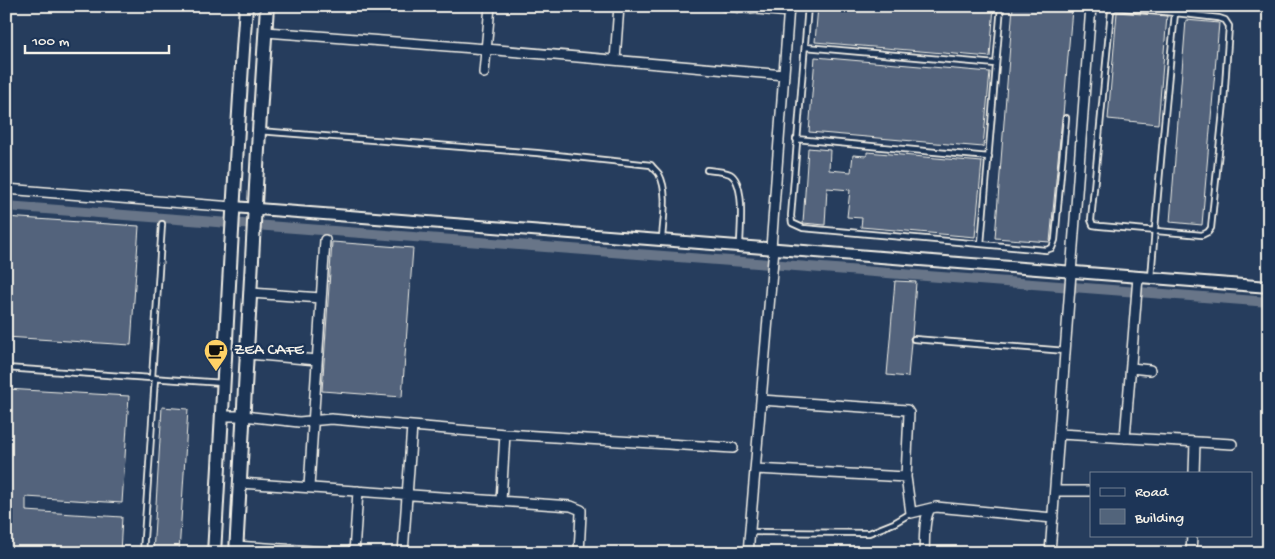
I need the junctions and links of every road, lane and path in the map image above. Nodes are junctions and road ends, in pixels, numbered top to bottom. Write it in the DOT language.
graph roads {
  1 [pos="246,6"];
  2 [pos="268,6"];
  3 [pos="490,6"];
  4 [pos="619,6"];
  5 [pos="724,6"];
  6 [pos="808,6"];
  7 [pos="1001,6"];
  8 [pos="1091,6"];
  9 [pos="789,9"];
  10 [pos="1176,13"];
  11 [pos="266,32"];
  12 [pos="804,47"];
  13 [pos="486,49"];
  14 [pos="614,60"];
  15 [pos="996,64"];
  16 [pos="484,73"];
  17 [pos="784,75"];
  18 [pos="1066,118"];
  19 [pos="259,131"];
  20 [pos="796,139"];
  21 [pos="989,157"];
  22 [pos="707,170"];
  23 [pos="6,189"];
  24 [pos="232,219"];
  25 [pos="254,220"];
  26 [pos="162,224"];
  27 [pos="1155,231"];
  28 [pos="662,239"];
  29 [pos="325,240"];
  30 [pos="981,244"];
  31 [pos="740,245"];
  32 [pos="773,255"];
  33 [pos="1072,275"];
  34 [pos="1151,278"];
  35 [pos="1138,281"];
  36 [pos="1269,287"];
  37 [pos="251,293"];
  38 [pos="321,298"];
  39 [pos="914,339"];
  40 [pos="1066,351"];
  41 [pos="247,354"];
  42 [pos="317,360"];
  43 [pos="6,368"];
  44 [pos="1131,368"];
  45 [pos="1150,370"];
  46 [pos="154,378"];
  47 [pos="224,383"];
  48 [pos="761,400"];
  49 [pos="222,416"];
  50 [pos="244,416"];
  51 [pos="313,420"];
  52 [pos="412,426"];
  53 [pos="504,434"];
  54 [pos="1060,434"];
  55 [pos="1126,438"];
  56 [pos="1195,442"];
  57 [pos="1232,444"];
  58 [pos="734,448"];
  59 [pos="755,468"];
  60 [pos="1194,472"];
  61 [pos="906,477"];
  62 [pos="240,483"];
  63 [pos="308,487"];
  64 [pos="358,491"];
  65 [pos="1055,491"];
  66 [pos="1090,491"];
  67 [pos="407,495"];
  68 [pos="501,501"];
  69 [pos="930,509"];
  70 [pos="911,513"];
  71 [pos="1053,518"];
  72 [pos="750,532"];
  73 [pos="1192,536"];
  74 [pos="236,549"];
  75 [pos="307,551"];
  76 [pos="1050,551"];
  77 [pos="143,553"];
  78 [pos="214,553"];
  79 [pos="342,553"];
  80 [pos="354,553"];
  81 [pos="403,553"];
  82 [pos="579,553"];
  83 [pos="748,553"];
  84 [pos="924,553"];
  85 [pos="1063,553"];
  86 [pos="1191,553"];
  1 -- 24 [label="main road"];
  2 -- 11 [label="main road"];
  3 -- 13 [label="street"];
  4 -- 14 [label="street"];
  5 -- 9 [label="street"];
  6 -- 12 [label="lane"];
  7 -- 15 [label="lane"];
  8 -- 33 [label="street"];
  9 -- 17 [label="street"];
  10 -- 27 [label="lane"];
  10 -- 27 [label="lane"];
  10 -- 27 [label="lane"];
  11 -- 13 [label="street"];
  11 -- 19 [label="main road"];
  12 -- 15 [label="lane"];
  12 -- 20 [label="lane"];
  13 -- 14 [label="street"];
  13 -- 16 [label="street"];
  14 -- 17 [label="street"];
  15 -- 21 [label="lane"];
  17 -- 32 [label="street"];
  18 -- 30 [label="lane"];
  19 -- 25 [label="main road"];
  19 -- 28 [label="lane"];
  20 -- 21 [label="lane"];
  20 -- 30 [label="lane"];
  21 -- 30 [label="lane"];
  22 -- 31 [label="lane"];
  23 -- 24 [label="street"];
  24 -- 25 [label="street"];
  24 -- 47 [label="main road"];
  25 -- 28 [label="street"];
  25 -- 37 [label="main road"];
  26 -- 46 [label="lane"];
  27 -- 34 [label="lane"];
  28 -- 31 [label="street"];
  29 -- 38 [label="street"];
  31 -- 32 [label="street"];
  32 -- 33 [label="street"];
  32 -- 48 [label="street"];
  33 -- 35 [label="street"];
  33 -- 40 [label="street"];
  34 -- 35 [label="street"];
  34 -- 36 [label="street"];
  35 -- 44 [label="street"];
  37 -- 38 [label="street"];
  37 -- 41 [label="main road"];
  38 -- 42 [label="street"];
  39 -- 40 [label="lane"];
  40 -- 54 [label="street"];
  41 -- 42 [label="street"];
  41 -- 50 [label="main road"];
  42 -- 51 [label="street"];
  43 -- 46 [label="lane"];
  44 -- 45 [label="street"];
  44 -- 55 [label="street"];
  46 -- 47 [label="lane"];
  46 -- 77 [label="lane"];
  47 -- 49 [label="main road"];
  48 -- 59 [label="street"];
  48 -- 61 [label="street"];
  49 -- 50 [label="street"];
  49 -- 78 [label="main road"];
  50 -- 51 [label="street"];
  50 -- 62 [label="main road"];
  51 -- 52 [label="street"];
  51 -- 63 [label="street"];
  52 -- 53 [label="street"];
  52 -- 67 [label="street"];
  53 -- 58 [label="street"];
  53 -- 68 [label="street"];
  54 -- 55 [label="street"];
  54 -- 65 [label="street"];
  55 -- 56 [label="street"];
  56 -- 57 [label="street"];
  56 -- 60 [label="street"];
  59 -- 61 [label="street"];
  59 -- 72 [label="street"];
  61 -- 70 [label="street"];
  62 -- 63 [label="street"];
  62 -- 74 [label="main road"];
  63 -- 64 [label="street"];
  64 -- 67 [label="street"];
  64 -- 80 [label="street"];
  65 -- 66 [label="street"];
  65 -- 71 [label="street"];
  67 -- 68 [label="street"];
  67 -- 81 [label="street"];
  68 -- 82 [label="street"];
  69 -- 70 [label="street"];
  69 -- 71 [label="street"];
  69 -- 84 [label="street"];
  70 -- 72 [label="lane"];
  71 -- 76 [label="street"];
  72 -- 83 [label="street"];
  73 -- 86 [label="street"];
  74 -- 75 [label="street"];
  75 -- 79 [label="street"];
  76 -- 85 [label="lane"];
}
